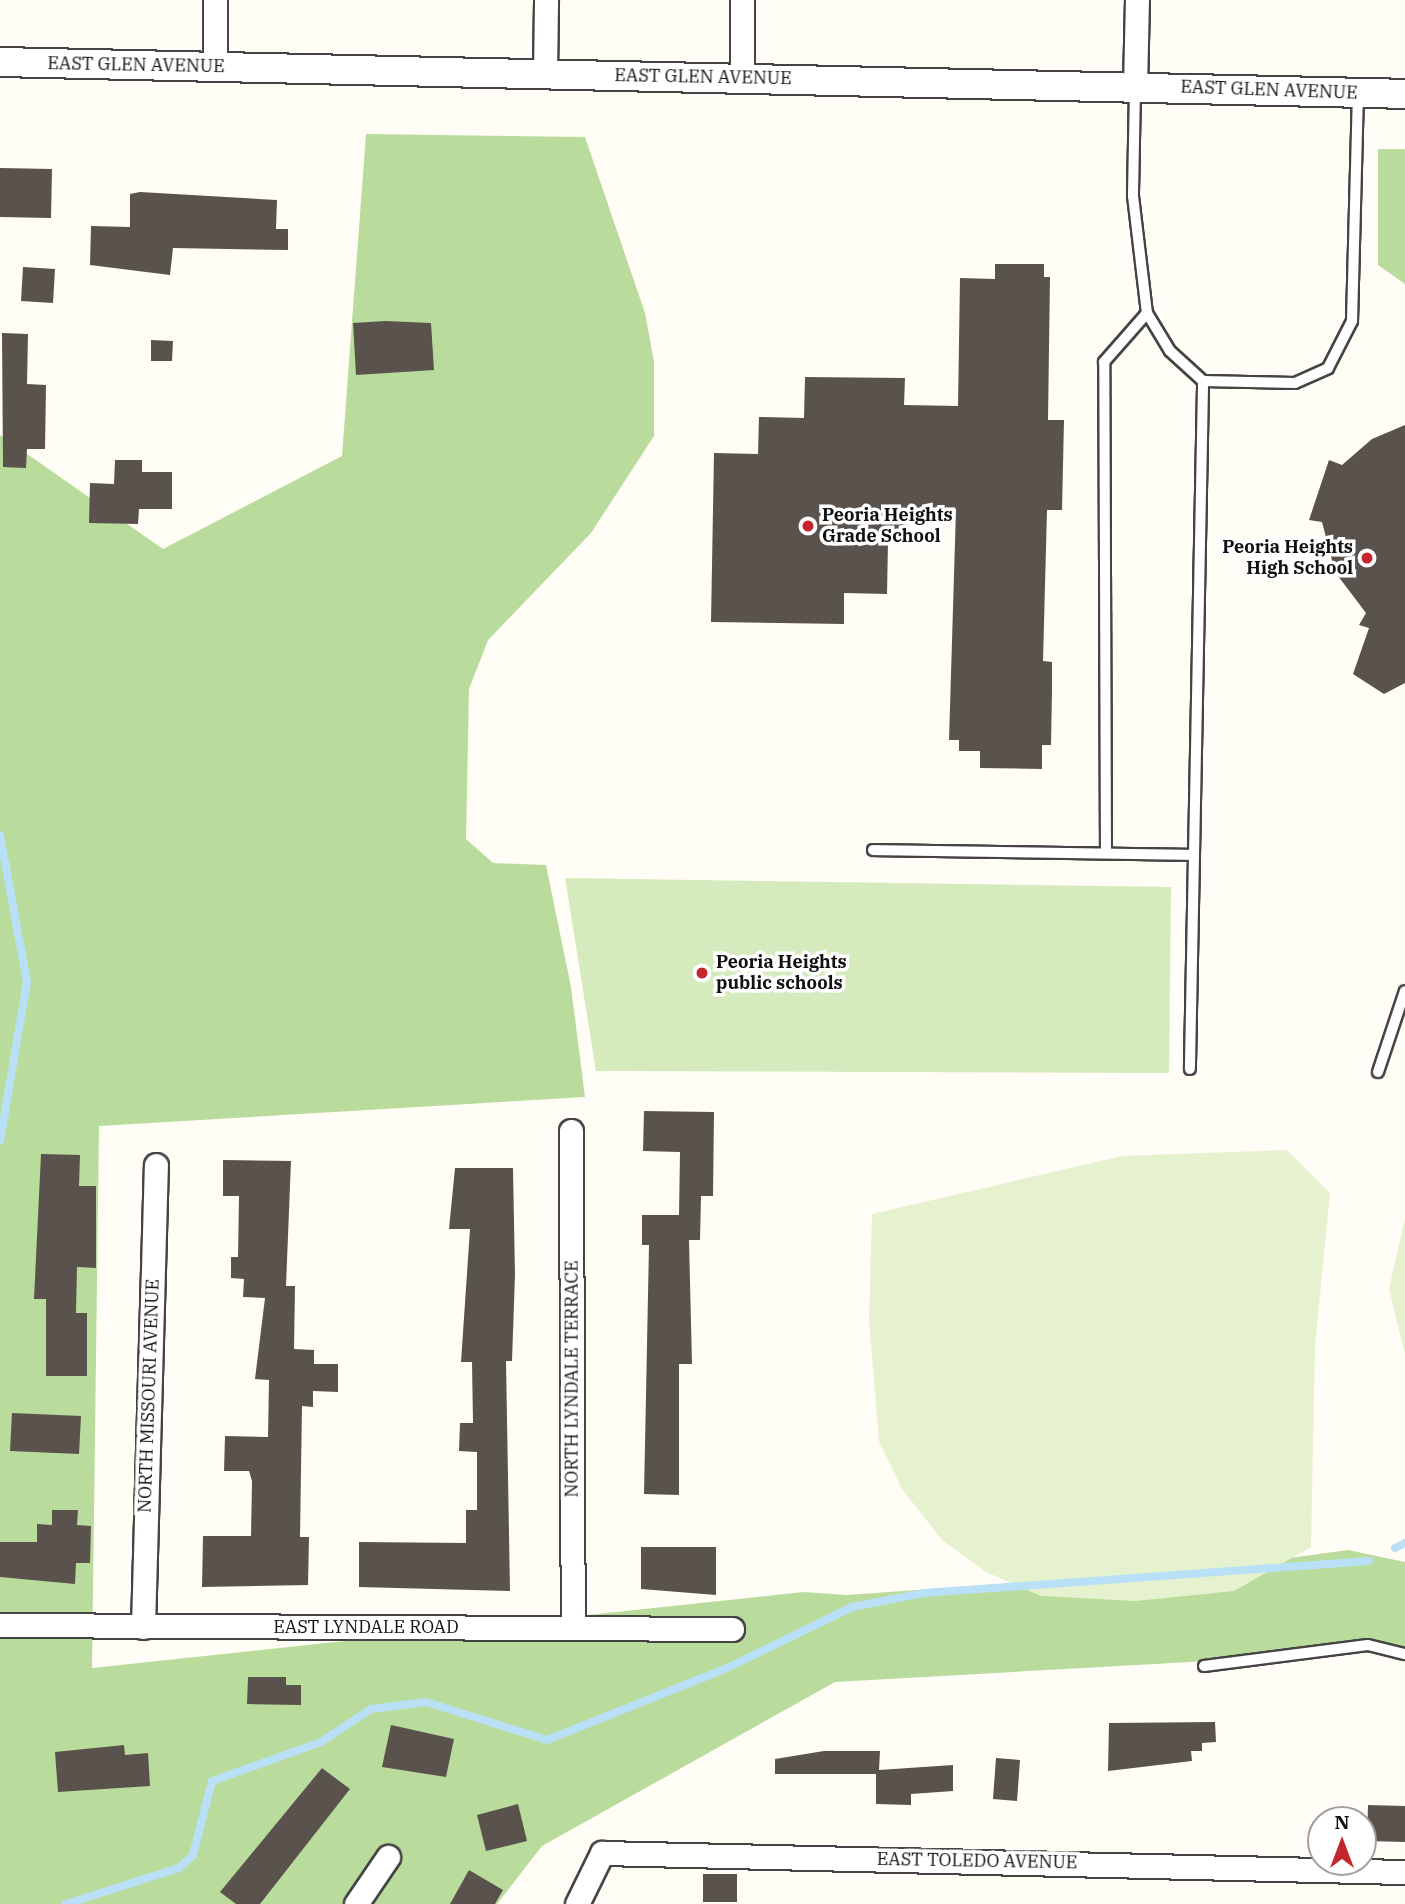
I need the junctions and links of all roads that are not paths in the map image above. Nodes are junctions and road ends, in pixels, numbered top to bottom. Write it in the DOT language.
graph roads {
  1 [pos="215,0"];
  2 [pos="546,0"];
  3 [pos="742,0"];
  4 [pos="1136,0"];
  5 [pos="0,62"];
  6 [pos="215,67"];
  7 [pos="545,74"];
  8 [pos="742,77"];
  9 [pos="1135,86"];
  10 [pos="1358,93"];
  11 [pos="1405,94"];
  12 [pos="1147,313"];
  13 [pos="1203,381"];
  14 [pos="873,850"];
  15 [pos="1106,852"];
  16 [pos="1194,855"];
  17 [pos="1405,991"];
  18 [pos="1190,1069"];
  19 [pos="1378,1072"];
  20 [pos="571,1131"];
  21 [pos="156,1166"];
  22 [pos="0,1625"];
  23 [pos="143,1627"];
  24 [pos="573,1627"];
  25 [pos="732,1629"];
  26 [pos="1405,1654"];
  27 [pos="1205,1666"];
  28 [pos="388,1857"];
  29 [pos="1405,1872"];
  30 [pos="577,1902"];
  31 [pos="356,1904"];
  1 -- 6 [label="street"];
  2 -- 7 [label="street"];
  3 -- 8 [label="street"];
  4 -- 9 [label="street"];
  5 -- 6 [label="street, EAST GLEN AVENUE"];
  6 -- 7 [label="street, EAST GLEN AVENUE"];
  7 -- 8 [label="street, EAST GLEN AVENUE"];
  8 -- 9 [label="street, EAST GLEN AVENUE"];
  9 -- 10 [label="street, EAST GLEN AVENUE"];
  9 -- 12 [label="lane"];
  10 -- 11 [label="street, EAST GLEN AVENUE"];
  10 -- 13 [label="lane"];
  12 -- 13 [label="lane"];
  12 -- 15 [label="lane"];
  13 -- 16 [label="lane"];
  14 -- 15 [label="lane"];
  15 -- 16 [label="lane"];
  16 -- 18 [label="lane"];
  17 -- 19 [label="lane"];
  20 -- 24 [label="street, NORTH LYNDALE TERRACE"];
  21 -- 23 [label="street, NORTH MISSOURI AVENUE"];
  22 -- 23 [label="street, EAST LYNDALE ROAD"];
  23 -- 24 [label="street, EAST LYNDALE ROAD"];
  24 -- 25 [label="street, EAST LYNDALE ROAD"];
  26 -- 27 [label="lane"];
  28 -- 31 [label="street"];
  29 -- 30 [label="street, EAST TOLEDO AVENUE"];
}
